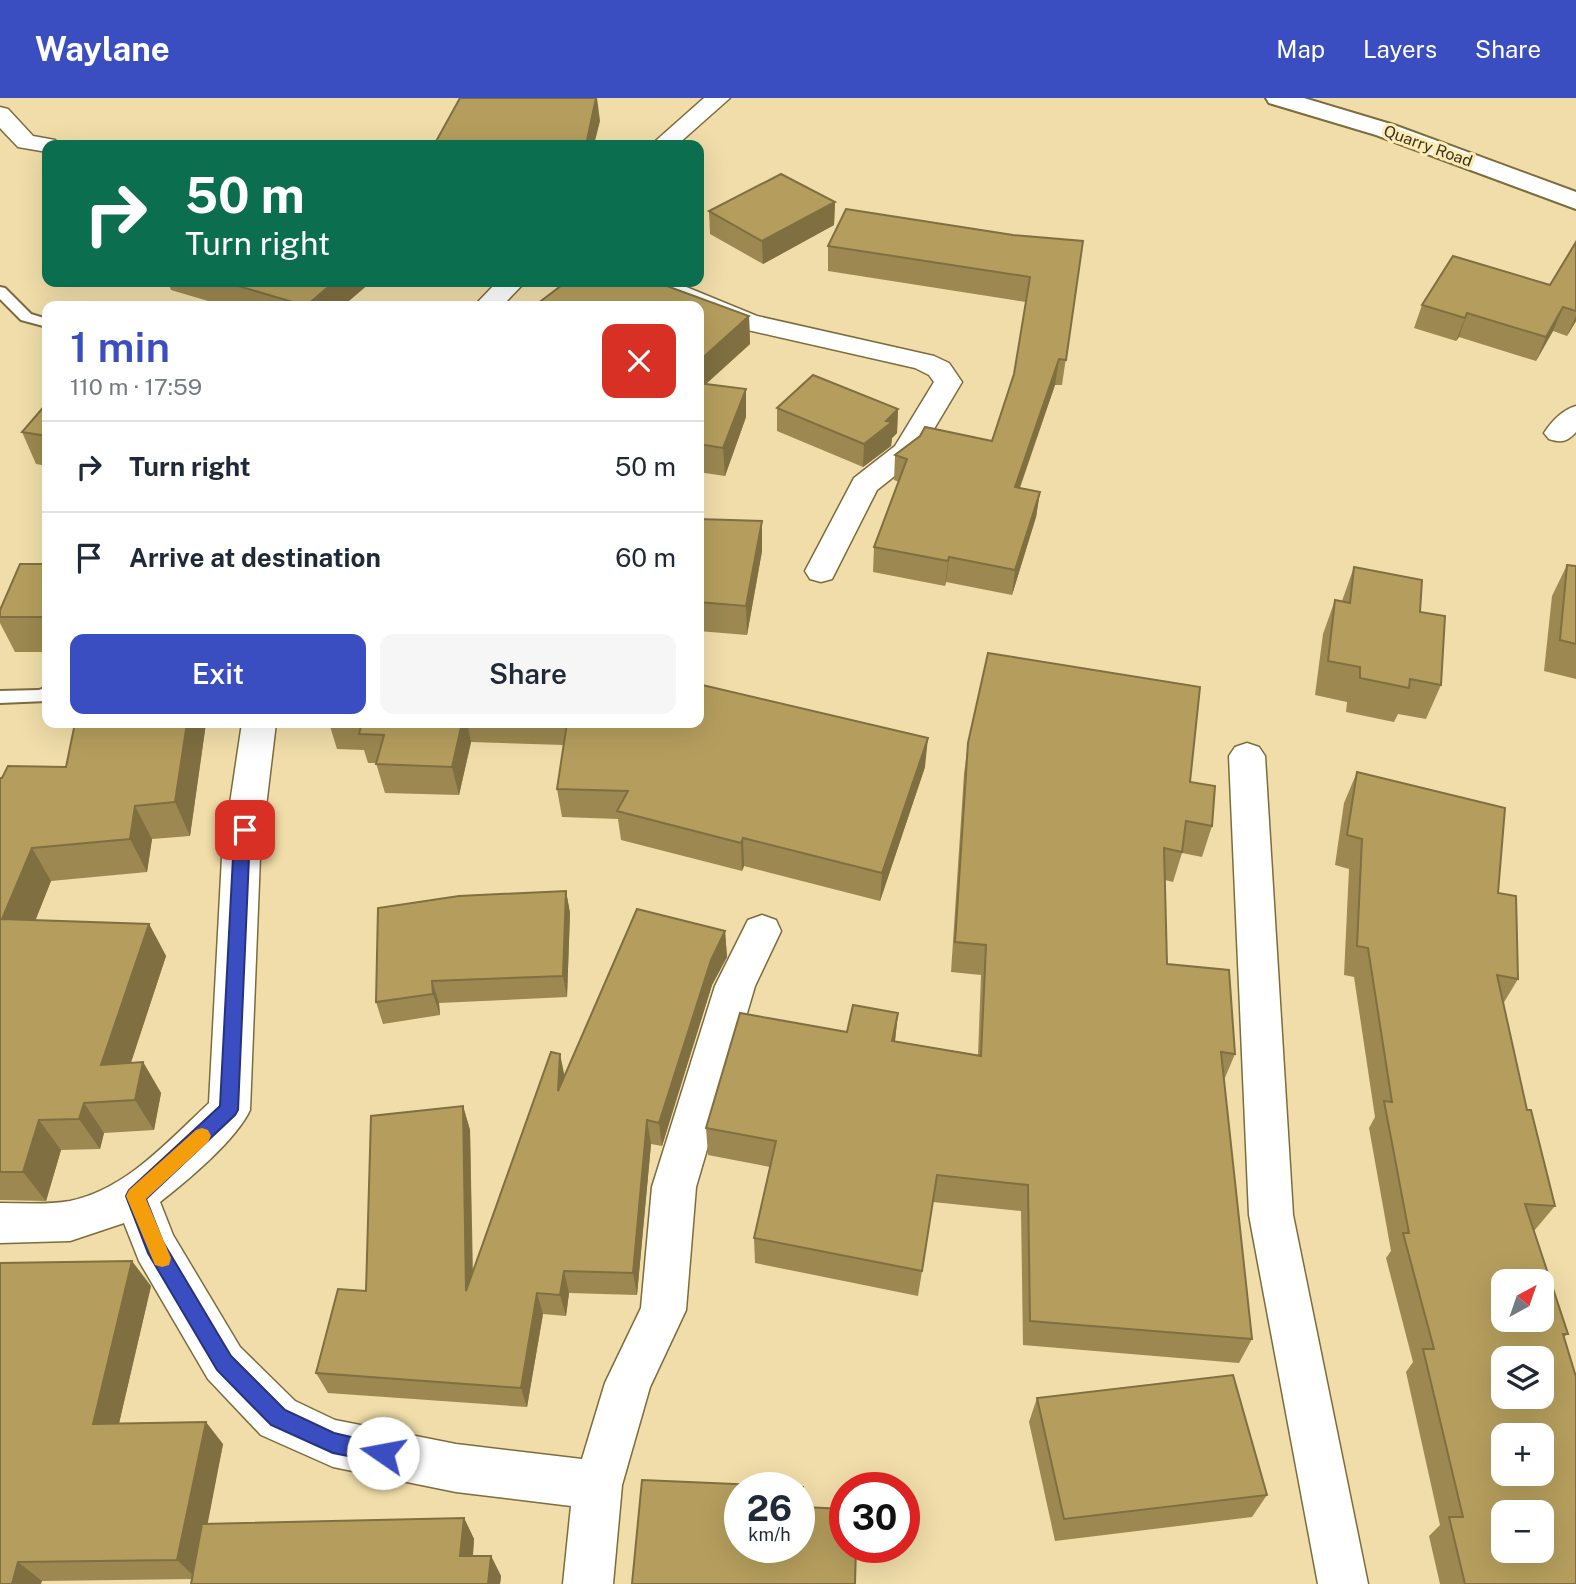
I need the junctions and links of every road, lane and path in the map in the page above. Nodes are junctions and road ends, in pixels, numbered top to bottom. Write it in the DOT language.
graph roads {
  1 [pos="718,98"];
  2 [pos="1278,98"];
  3 [pos="1340,98"];
  4 [pos="0,114"];
  5 [pos="669,140"];
  6 [pos="37,144"];
  7 [pos="1576,182"];
  8 [pos="1576,201"];
  9 [pos="507,287"];
  10 [pos="663,287"];
  11 [pos="0,291"];
  12 [pos="491,301"];
  13 [pos="698,301"];
  14 [pos="704,304"];
  15 [pos="42,322"];
  16 [pos="821,571"];
  17 [pos="42,696"];
  18 [pos="0,697"];
  19 [pos="258,728"];
  20 [pos="1247,756"];
  21 [pos="762,931"];
  22 [pos="136,1196"];
  23 [pos="0,1223"];
  24 [pos="598,1485"];
  25 [pos="588,1584"];
  26 [pos="1343,1584"];
  1 -- 5 [label="street"];
  2 -- 8 [label="main road, Quarry Road"];
  3 -- 7 [label="main road, Quarry Road"];
  4 -- 6 [label="street"];
  9 -- 12 [label="street"];
  10 -- 13 [label="street"];
  11 -- 15 [label="lane"];
  14 -- 16 [label="street"];
  17 -- 18 [label="lane"];
  19 -- 22 [label="street"];
  20 -- 26 [label="street"];
  21 -- 24 [label="street"];
  22 -- 23 [label="street"];
  22 -- 24 [label="street"];
  24 -- 25 [label="street"];
}
